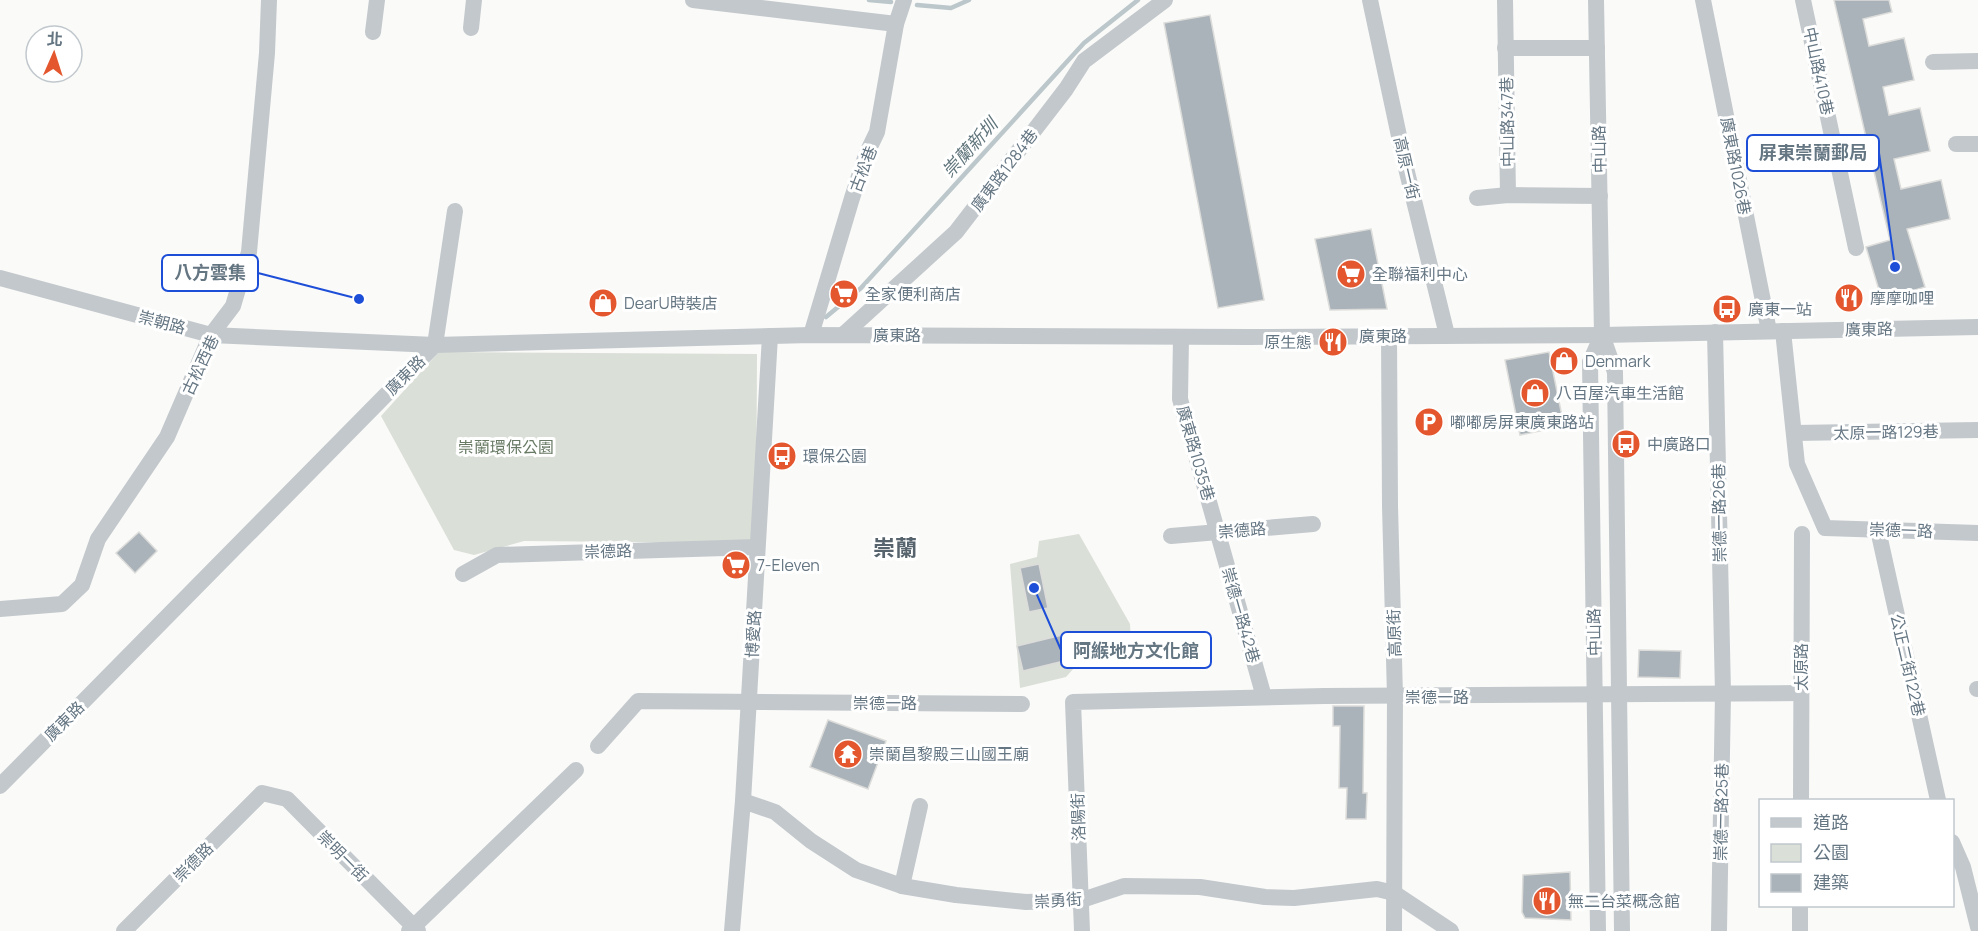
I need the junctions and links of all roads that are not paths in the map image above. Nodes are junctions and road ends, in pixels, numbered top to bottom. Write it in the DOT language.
graph roads {
  1 [pos="269,0"];
  2 [pos="377,0"];
  3 [pos="474,0"];
  4 [pos="693,0"];
  5 [pos="904,0"];
  6 [pos="1370,0"];
  7 [pos="1505,0"];
  8 [pos="1596,0"];
  9 [pos="1703,0"];
  10 [pos="1803,0"];
  11 [pos="1156,2"];
  12 [pos="896,24"];
  13 [pos="471,28"];
  14 [pos="373,32"];
  15 [pos="1505,48"];
  16 [pos="1598,48"];
  17 [pos="1978,61"];
  18 [pos="1932,62"];
  19 [pos="1956,144"];
  20 [pos="1978,144"];
  21 [pos="1508,195"];
  22 [pos="1600,196"];
  23 [pos="1477,198"];
  24 [pos="454,211"];
  25 [pos="1856,248"];
  26 [pos="0,278"];
  27 [pos="1978,327"];
  28 [pos="1776,331"];
  29 [pos="1715,332"];
  30 [pos="211,335"];
  31 [pos="811,335"];
  32 [pos="843,335"];
  33 [pos="1389,335"];
  34 [pos="1447,335"];
  35 [pos="1602,335"];
  36 [pos="770,336"];
  37 [pos="1181,337"];
  38 [pos="435,345"];
  39 [pos="1978,430"];
  40 [pos="1794,433"];
  41 [pos="1313,524"];
  42 [pos="1825,528"];
  43 [pos="1878,530"];
  44 [pos="1218,532"];
  45 [pos="1978,532"];
  46 [pos="1802,534"];
  47 [pos="1171,536"];
  48 [pos="757,548"];
  49 [pos="463,574"];
  50 [pos="0,609"];
  51 [pos="1723,693"];
  52 [pos="1801,693"];
  53 [pos="1619,694"];
  54 [pos="1594,695"];
  55 [pos="1395,696"];
  56 [pos="1264,698"];
  57 [pos="1073,702"];
  58 [pos="749,704"];
  59 [pos="1022,704"];
  60 [pos="598,746"];
  61 [pos="576,770"];
  62 [pos="0,786"];
  63 [pos="262,793"];
  64 [pos="1801,799"];
  65 [pos="1938,799"];
  66 [pos="743,801"];
  67 [pos="920,806"];
  68 [pos="1954,844"];
  69 [pos="1964,867"];
  70 [pos="902,886"];
  71 [pos="1394,893"];
  72 [pos="1082,900"];
  73 [pos="1800,907"];
  74 [pos="1978,927"];
  75 [pos="414,930"];
  76 [pos="124,931"];
  77 [pos="732,931"];
  78 [pos="1082,931"];
  79 [pos="1394,931"];
  80 [pos="1451,931"];
  81 [pos="1598,931"];
  82 [pos="1622,931"];
  83 [pos="1719,931"];
  84 [pos="1800,931"];
  1 -- 30 [label="street, 古松西巷"];
  2 -- 14 [label="street"];
  3 -- 13 [label="street"];
  4 -- 12 [label="street"];
  5 -- 12 [label="street, 古松巷"];
  6 -- 34 [label="street, 高原一街"];
  7 -- 15 [label="street, 中山路347巷"];
  8 -- 16 [label="street, 中山路"];
  9 -- 28 [label="street, 廣東路1026巷"];
  10 -- 25 [label="street, 中山路410巷"];
  11 -- 32 [label="street, 廣東路1284巷"];
  12 -- 31 [label="street, 古松巷"];
  15 -- 16 [label="street"];
  15 -- 21 [label="street, 中山路347巷"];
  16 -- 22 [label="street, 中山路"];
  17 -- 18 [label="street"];
  19 -- 20 [label="street"];
  21 -- 22 [label="street"];
  21 -- 23 [label="street"];
  22 -- 35 [label="street, 中山路"];
  24 -- 38 [label="street"];
  26 -- 30 [label="street, 崇朝路"];
  27 -- 28 [label="street, 廣東路"];
  28 -- 29 [label="street, 廣東路"];
  28 -- 40 [label="street, 廣東路1026巷"];
  29 -- 35 [label="street, 廣東路"];
  29 -- 51 [label="street, 崇德一路26巷"];
  30 -- 38 [label="street, 崇朝路"];
  30 -- 50 [label="street, 古松西巷"];
  31 -- 32 [label="street, 廣東路"];
  31 -- 36 [label="street, 廣東路"];
  32 -- 37 [label="street, 廣東路"];
  33 -- 34 [label="street, 廣東路"];
  33 -- 37 [label="street, 廣東路"];
  33 -- 55 [label="street, 高原街"];
  34 -- 35 [label="street, 廣東路"];
  35 -- 53 [label="street, 中山路"];
  35 -- 54 [label="street, 中山路"];
  36 -- 38 [label="street, 廣東路"];
  36 -- 48 [label="street, 博愛路"];
  37 -- 44 [label="street, 廣東路1035巷"];
  38 -- 62 [label="street, 廣東路"];
  39 -- 40 [label="street, 太原一路129巷"];
  40 -- 42 [label="street, 廣東路1026巷"];
  41 -- 44 [label="street, 崇德路"];
  42 -- 43 [label="street, 崇德一路"];
  43 -- 45 [label="street, 崇德一路"];
  43 -- 65 [label="street, 公正二街122巷"];
  44 -- 47 [label="street, 崇德路"];
  44 -- 56 [label="street, 崇德一路42巷"];
  46 -- 52 [label="street, 太原路"];
  48 -- 49 [label="street, 崇德路"];
  48 -- 58 [label="street, 博愛路"];
  51 -- 52 [label="street, 崇德一路"];
  51 -- 53 [label="street, 崇德一路"];
  51 -- 83 [label="street, 崇德一路25巷"];
  52 -- 64 [label="street, 太原路"];
  53 -- 54 [label="street, 崇德一路"];
  53 -- 82 [label="street, 中山路"];
  54 -- 55 [label="street, 崇德一路"];
  54 -- 81 [label="street, 中山路"];
  55 -- 56 [label="street, 崇德一路"];
  55 -- 71 [label="street, 高原街"];
  56 -- 57 [label="street, 崇德一路"];
  57 -- 72 [label="street, 洛陽街"];
  58 -- 59 [label="street, 崇德一路"];
  58 -- 60 [label="street, 崇德一路"];
  58 -- 66 [label="street, 博愛路"];
  61 -- 75 [label="street"];
  63 -- 75 [label="street, 崇明一街"];
  63 -- 76 [label="street, 崇德路"];
  66 -- 70 [label="street, 崇勇街"];
  66 -- 77 [label="street, 博愛路"];
  67 -- 70 [label="street"];
  68 -- 69 [label="street"];
  69 -- 74 [label="street"];
  70 -- 72 [label="street, 崇勇街"];
  71 -- 72 [label="street, 崇勇街"];
  71 -- 79 [label="street, 高原街"];
  71 -- 80 [label="street"];
  72 -- 78 [label="street, 洛陽街"];
  73 -- 84 [label="street"];
}
